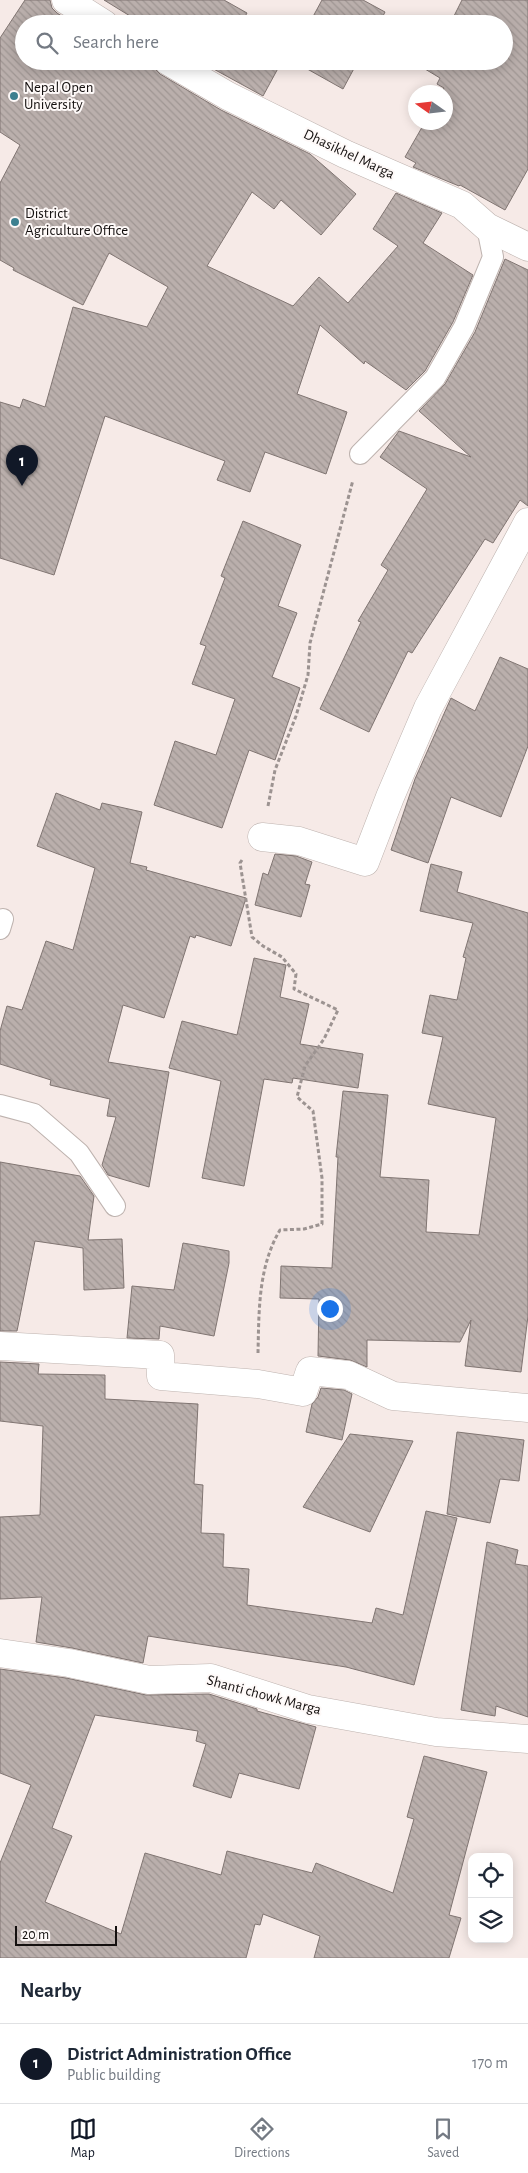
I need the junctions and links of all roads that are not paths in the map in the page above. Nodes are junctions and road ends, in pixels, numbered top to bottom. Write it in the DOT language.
graph roads {
  1 [pos="66,0"];
  2 [pos="90,15"];
  3 [pos="183,70"];
  4 [pos="487,228"];
  5 [pos="528,247"];
  6 [pos="360,454"];
  7 [pos="528,522"];
  8 [pos="262,837"];
  9 [pos="0,1105"];
  10 [pos="115,1206"];
  11 [pos="0,1346"];
  12 [pos="528,1408"];
  13 [pos="0,1653"];
  14 [pos="528,1739"];
  1 -- 2 [label="street"];
  3 -- 4 [label="street, Dhasikhel Marga"];
  4 -- 5 [label="street, Dhasikhel Marga"];
  4 -- 6 [label="lane"];
  7 -- 8 [label="street"];
  9 -- 10 [label="lane"];
  11 -- 12 [label="street"];
  13 -- 14 [label="street, Shanti chowk Marga"];
}
